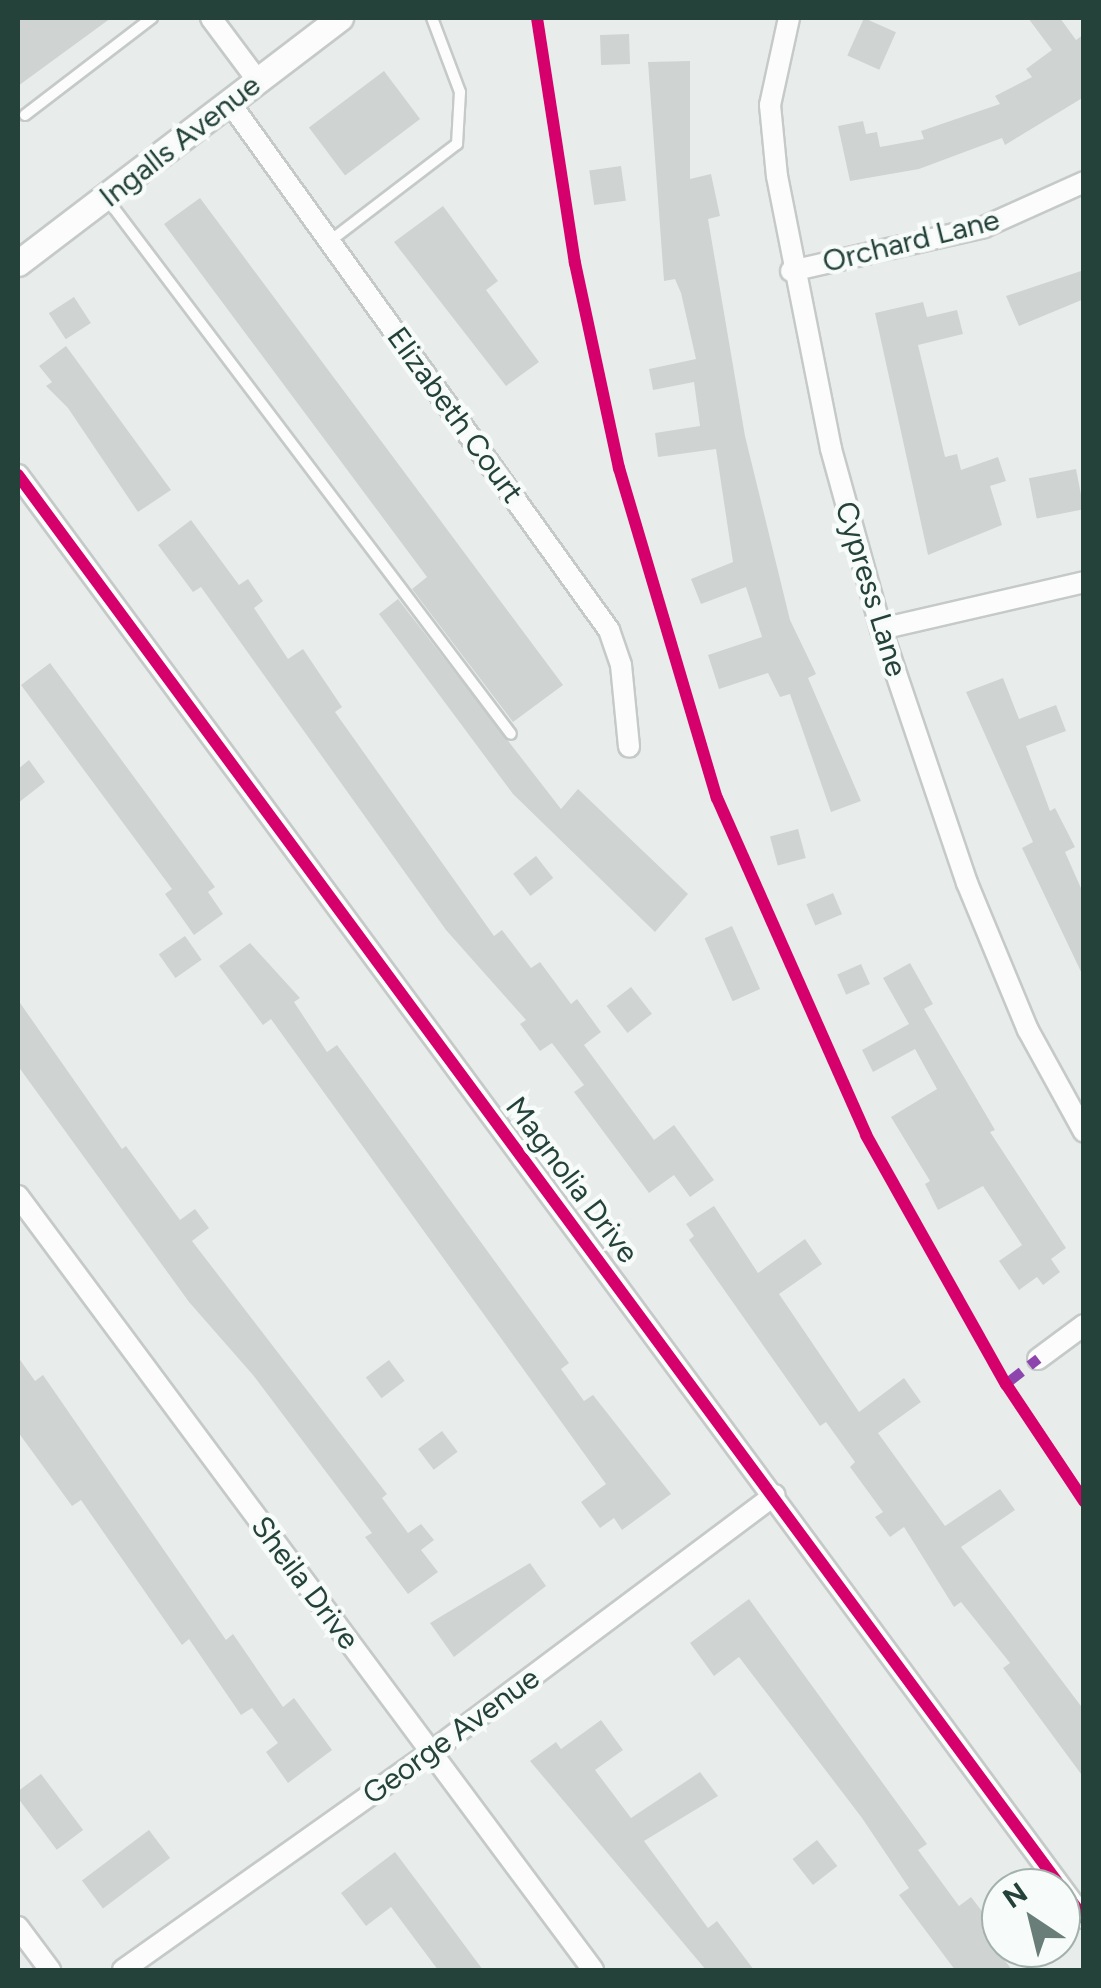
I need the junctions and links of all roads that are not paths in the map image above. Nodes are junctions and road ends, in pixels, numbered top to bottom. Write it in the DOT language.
graph roads {
  1 [pos="152,18"];
  2 [pos="211,18"];
  3 [pos="340,18"];
  4 [pos="432,18"];
  5 [pos="789,18"];
  6 [pos="258,81"];
  7 [pos="230,102"];
  8 [pos="25,115"];
  9 [pos="1084,182"];
  10 [pos="106,198"];
  11 [pos="330,241"];
  12 [pos="18,264"];
  13 [pos="791,271"];
  14 [pos="18,475"];
  15 [pos="1084,582"];
  16 [pos="881,629"];
  17 [pos="511,734"];
  18 [pos="629,747"];
  19 [pos="1084,1132"];
  20 [pos="18,1196"];
  21 [pos="1084,1326"];
  22 [pos="1038,1360"];
  23 [pos="775,1495"];
  24 [pos="431,1752"];
  25 [pos="1084,1918"];
  26 [pos="18,1927"];
  27 [pos="50,1970"];
  28 [pos="123,1970"];
  29 [pos="592,1970"];
  1 -- 8 [label="lane"];
  2 -- 6 [label="street"];
  3 -- 6 [label="street, Ingalls Avenue"];
  4 -- 11 [label="lane"];
  5 -- 13 [label="street, Cypress Lane"];
  6 -- 7 [label="street, Ingalls Avenue"];
  7 -- 10 [label="street, Ingalls Avenue"];
  7 -- 11 [label="street, Elizabeth Court"];
  9 -- 13 [label="street, Orchard Lane"];
  10 -- 12 [label="street, Ingalls Avenue"];
  10 -- 17 [label="lane"];
  11 -- 18 [label="street, Elizabeth Court"];
  13 -- 16 [label="street, Cypress Lane"];
  14 -- 23 [label="street, Magnolia Drive"];
  15 -- 16 [label="street"];
  16 -- 19 [label="street, Cypress Lane"];
  20 -- 24 [label="street, Sheila Drive"];
  21 -- 22 [label="street"];
  23 -- 24 [label="street, George Avenue"];
  23 -- 25 [label="street, Magnolia Drive"];
  24 -- 28 [label="street, George Avenue"];
  24 -- 29 [label="street, Sheila Drive"];
  26 -- 27 [label="street"];
}
